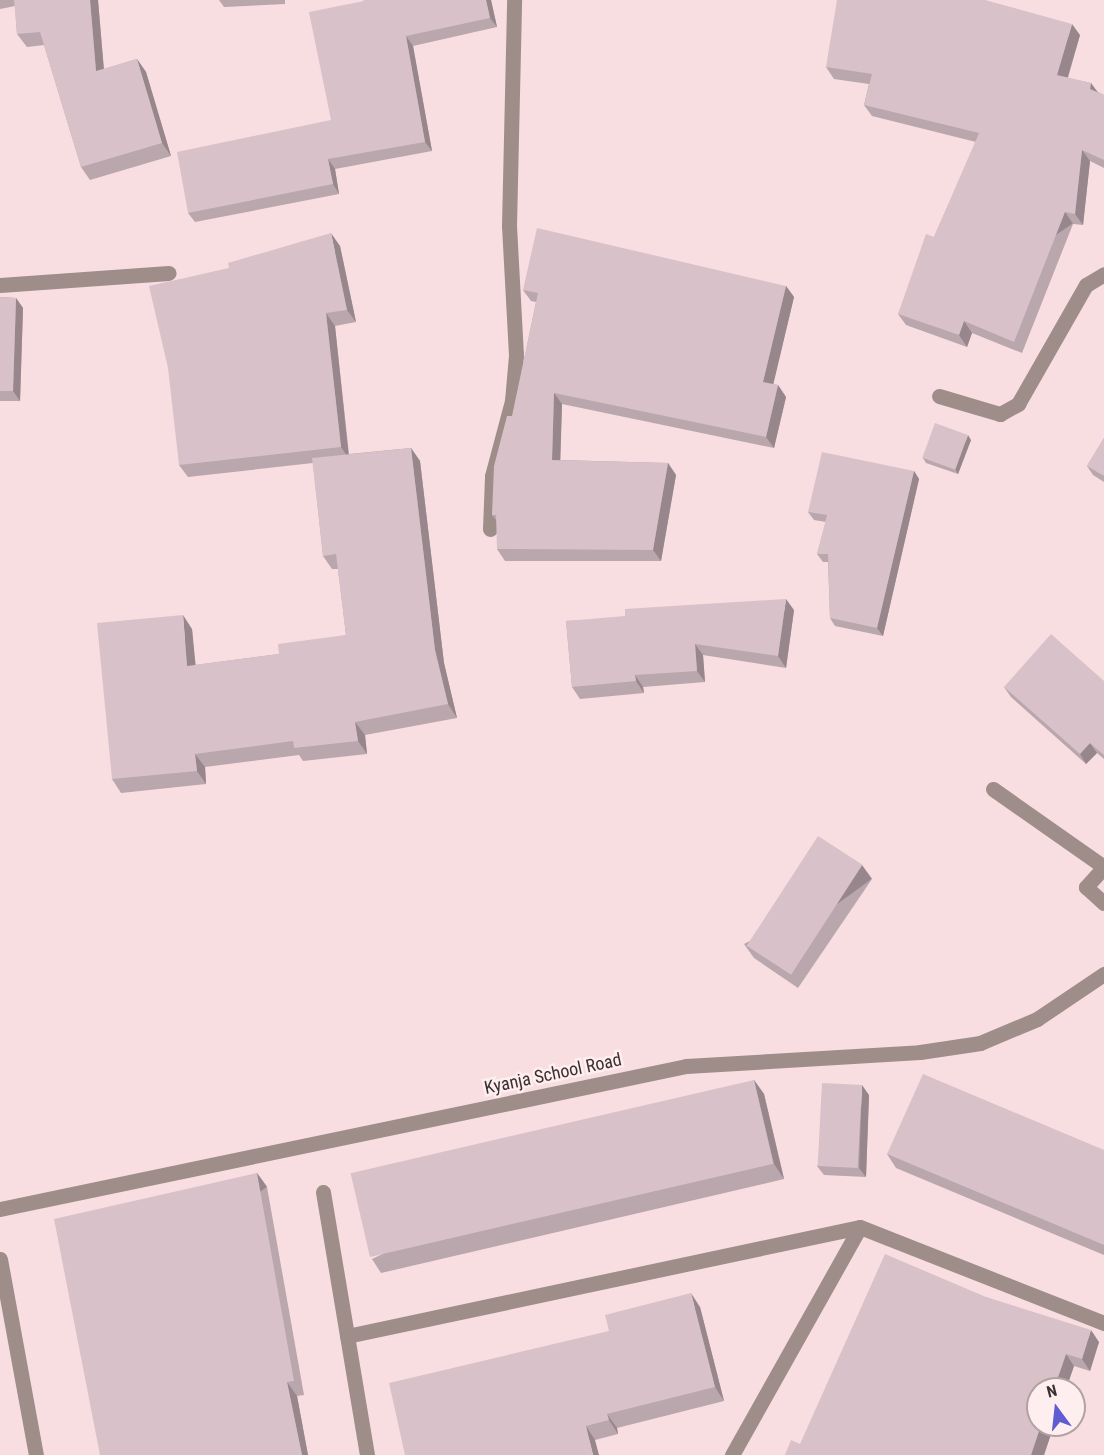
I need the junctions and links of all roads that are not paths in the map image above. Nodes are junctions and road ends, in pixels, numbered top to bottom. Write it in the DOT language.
graph roads {
  1 [pos="514,0"];
  2 [pos="169,273"];
  3 [pos="1104,274"];
  4 [pos="0,285"];
  5 [pos="939,396"];
  6 [pos="490,529"];
  7 [pos="993,789"];
  8 [pos="1104,903"];
  9 [pos="1104,974"];
  10 [pos="323,1192"];
  11 [pos="0,1209"];
  12 [pos="860,1227"];
  13 [pos="0,1259"];
  14 [pos="1104,1323"];
  15 [pos="347,1336"];
  16 [pos="36,1455"];
  17 [pos="367,1455"];
  18 [pos="732,1455"];
  1 -- 6 [label="street"];
  2 -- 4 [label="street"];
  3 -- 5 [label="street"];
  7 -- 8 [label="street"];
  9 -- 11 [label="street, Kyanja School Road"];
  10 -- 15 [label="street"];
  12 -- 14 [label="street"];
  12 -- 15 [label="street"];
  12 -- 18 [label="street"];
  13 -- 16 [label="street"];
  15 -- 17 [label="street"];
}
